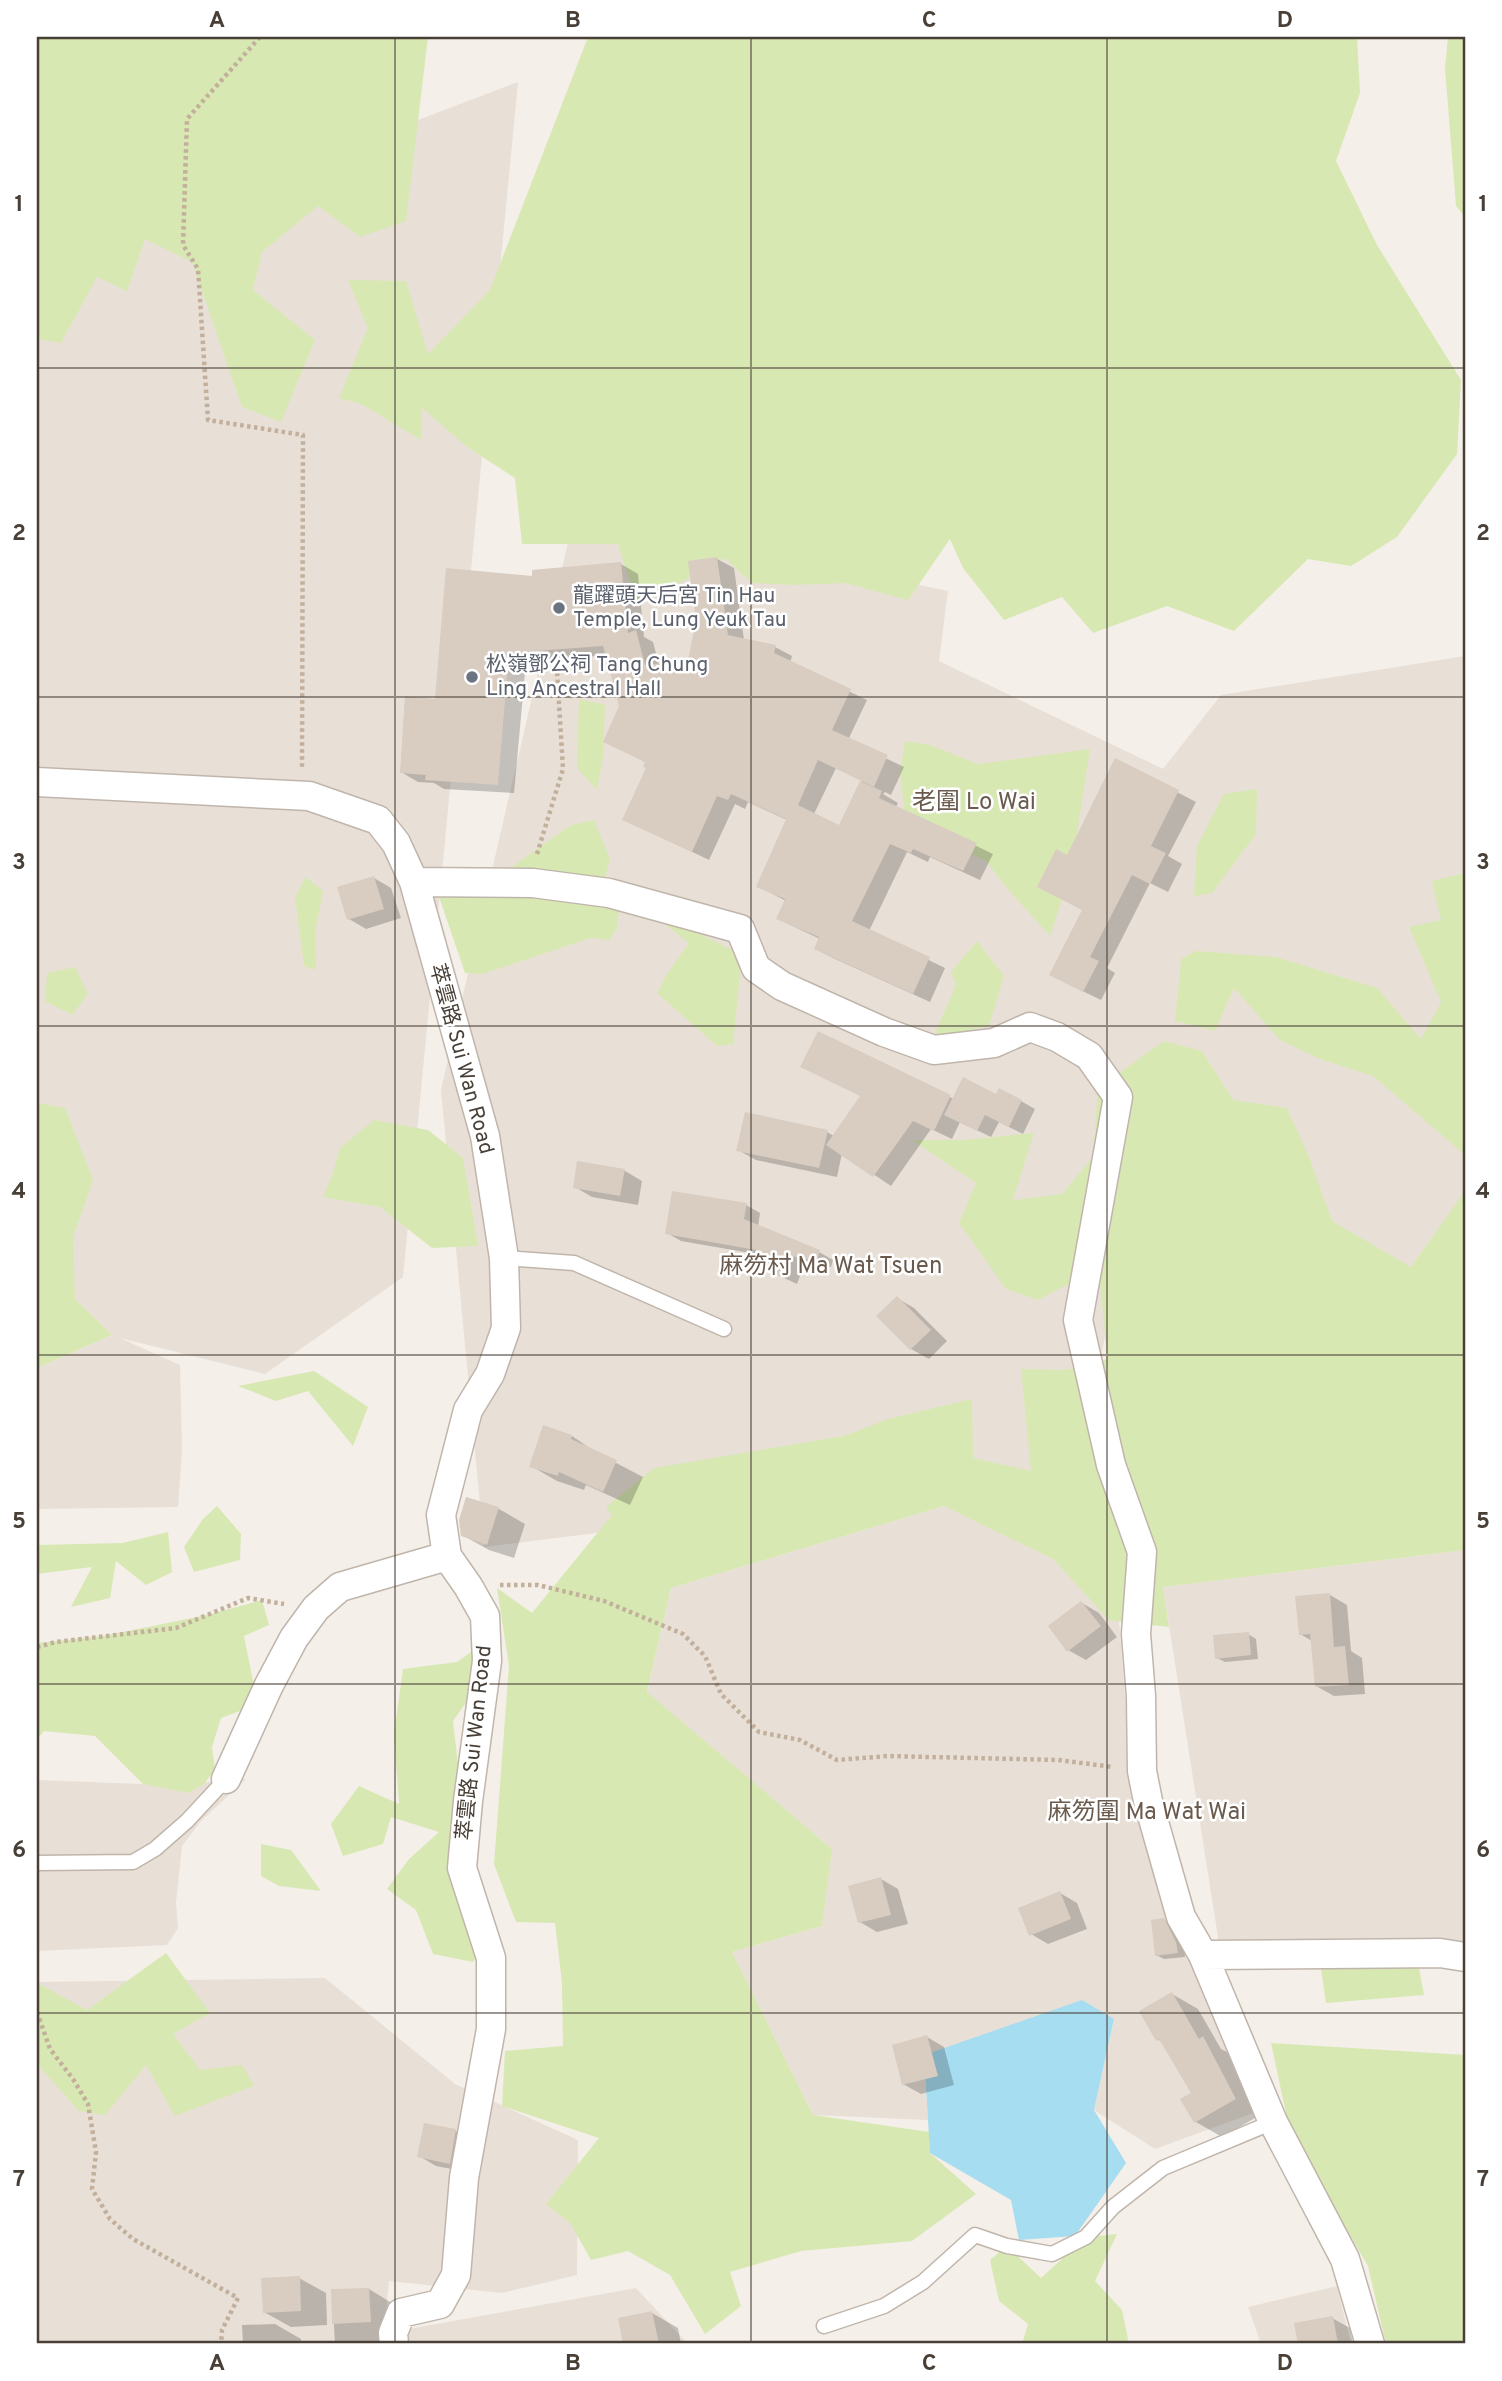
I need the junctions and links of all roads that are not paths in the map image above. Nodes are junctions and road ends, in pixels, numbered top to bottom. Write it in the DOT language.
graph roads {
  1 [pos="37,782"];
  2 [pos="414,882"];
  3 [pos="504,1258"];
  4 [pos="724,1329"];
  5 [pos="447,1556"];
  6 [pos="226,1779"];
  7 [pos="37,1863"];
  8 [pos="1203,1955"];
  9 [pos="1465,1957"];
  10 [pos="1273,2122"];
  11 [pos="824,2326"];
  12 [pos="394,2344"];
  13 [pos="1370,2344"];
  1 -- 2 [label="street, 萃雲路 Sui Wan Road"];
  2 -- 3 [label="street, 萃雲路 Sui Wan Road"];
  2 -- 8 [label="street"];
  3 -- 4 [label="lane"];
  3 -- 5 [label="street, 萃雲路 Sui Wan Road"];
  5 -- 6 [label="street"];
  5 -- 12 [label="street, 萃雲路 Sui Wan Road"];
  6 -- 7 [label="lane"];
  8 -- 9 [label="street"];
  8 -- 10 [label="street"];
  10 -- 11 [label="lane"];
  10 -- 13 [label="street"];
}
